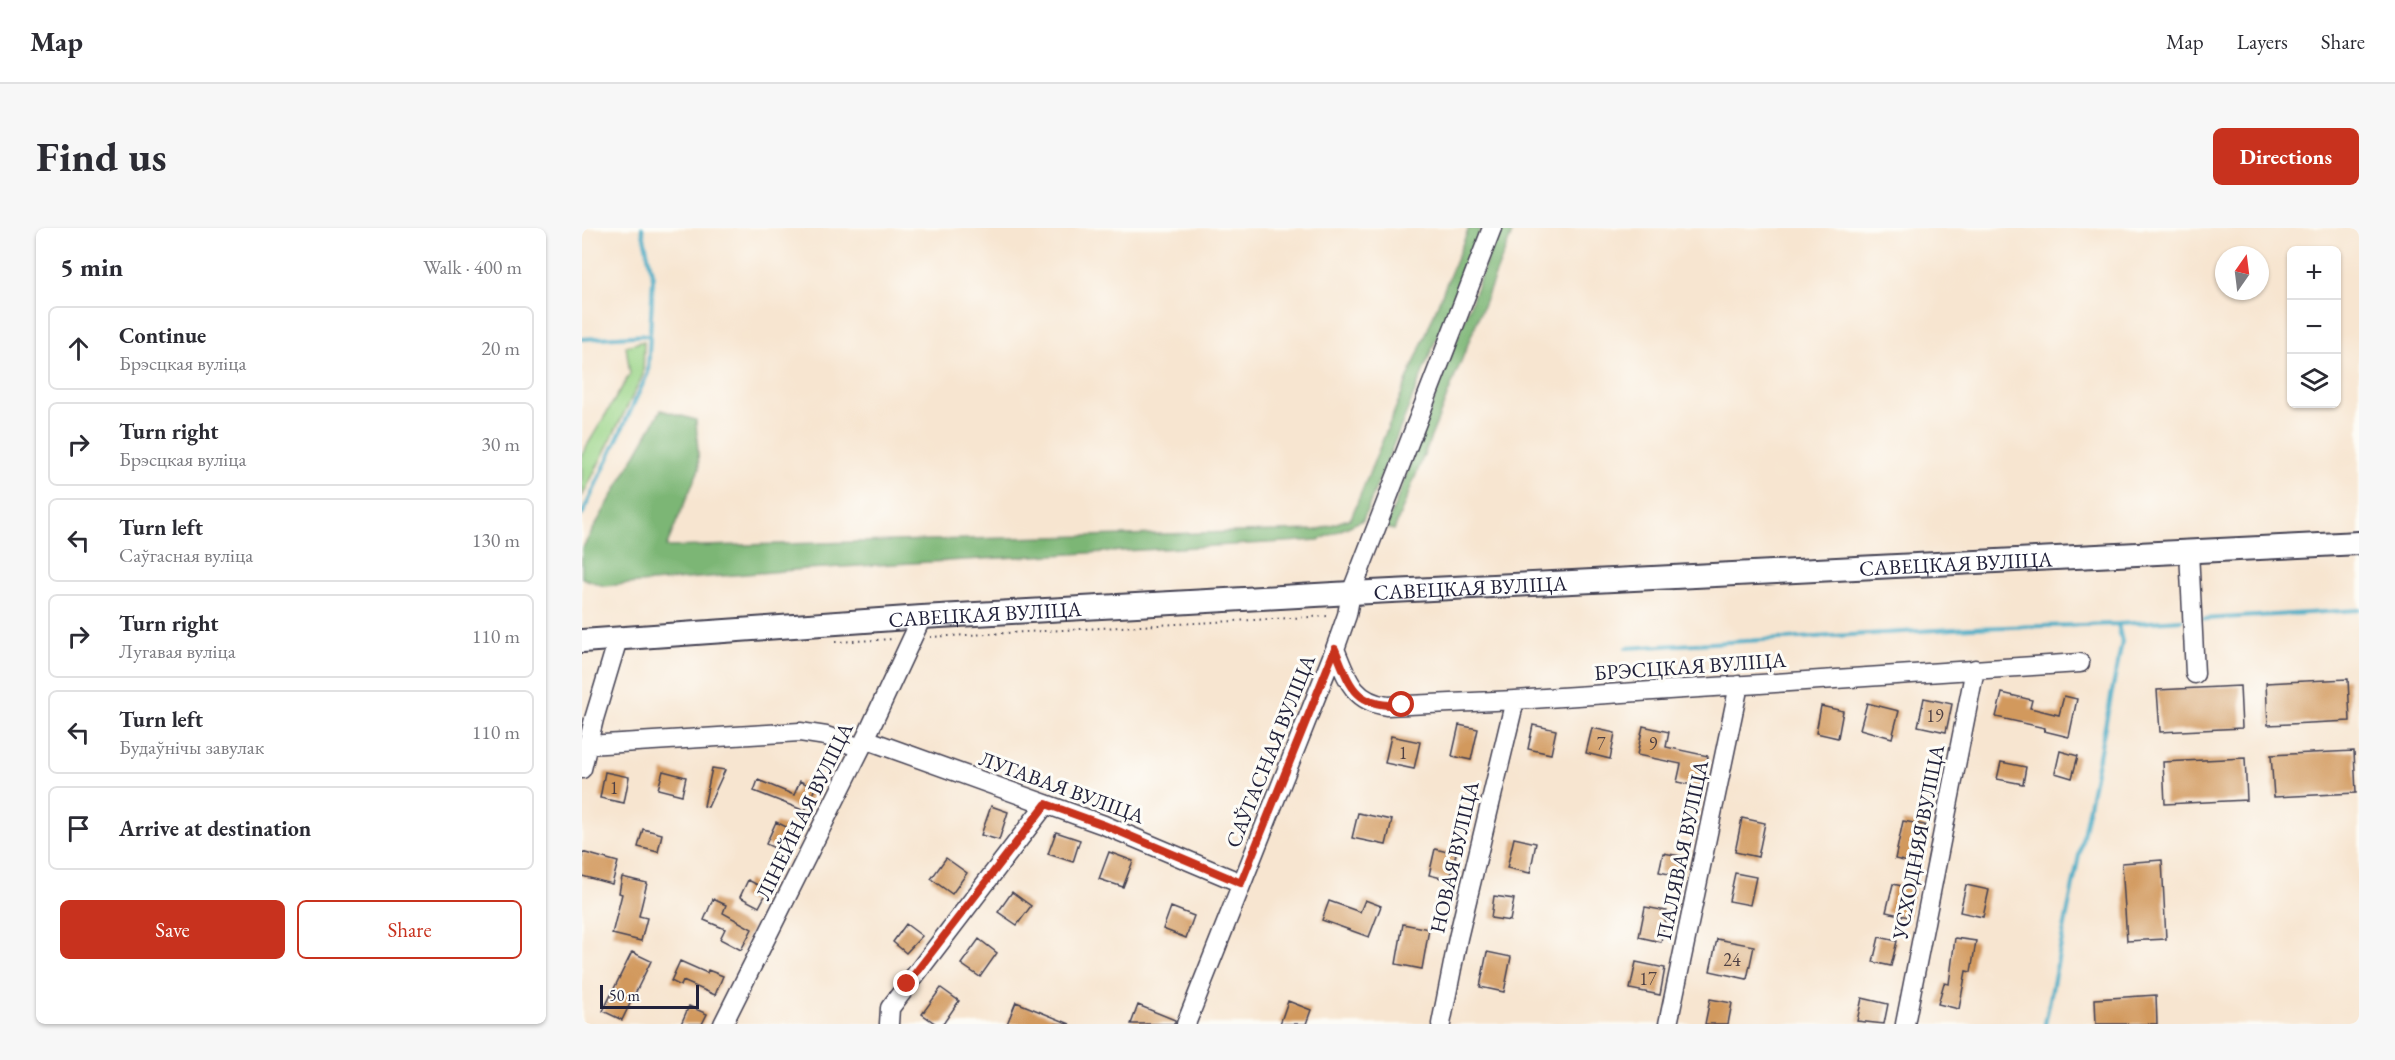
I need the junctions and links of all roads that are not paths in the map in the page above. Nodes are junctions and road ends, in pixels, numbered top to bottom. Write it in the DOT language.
graph roads {
  1 [pos="1492,228"];
  2 [pos="2359,543"];
  3 [pos="2189,551"];
  4 [pos="1349,604"];
  5 [pos="922,617"];
  6 [pos="618,639"];
  7 [pos="582,641"];
  8 [pos="1335,649"];
  9 [pos="2080,663"];
  10 [pos="1975,669"];
  11 [pos="2195,674"];
  12 [pos="1739,685"];
  13 [pos="1515,700"];
  14 [pos="863,744"];
  15 [pos="588,745"];
  16 [pos="582,769"];
  17 [pos="1046,804"];
  18 [pos="1241,883"];
  19 [pos="723,1024"];
  20 [pos="889,1024"];
  21 [pos="1186,1024"];
  22 [pos="1441,1024"];
  23 [pos="1668,1024"];
  24 [pos="1905,1024"];
  1 -- 4 [label="street, САЎГАСНАЯ ВУЛІЦА"];
  2 -- 3 [label="main road, САВЕЦКАЯ ВУЛІЦА"];
  3 -- 4 [label="main road, САВЕЦКАЯ ВУЛІЦА"];
  3 -- 11 [label="street"];
  4 -- 5 [label="main road, САВЕЦКАЯ ВУЛІЦА"];
  4 -- 8 [label="street, САЎГАСНАЯ ВУЛІЦА"];
  5 -- 6 [label="main road, САВЕЦКАЯ ВУЛІЦА"];
  5 -- 14 [label="street, ЛІНЕЙНАЯ ВУЛІЦА"];
  6 -- 7 [label="main road, САВЕЦКАЯ ВУЛІЦА"];
  6 -- 15 [label="street"];
  8 -- 13 [label="street, БРЭСЦКАЯ ВУЛІЦА"];
  8 -- 18 [label="street, САЎГАСНАЯ ВУЛІЦА"];
  9 -- 10 [label="street, БРЭСЦКАЯ ВУЛІЦА"];
  10 -- 12 [label="street, БРЭСЦКАЯ ВУЛІЦА"];
  10 -- 24 [label="street, УСХОДНЯЯ ВУЛІЦА"];
  12 -- 13 [label="street, БРЭСЦКАЯ ВУЛІЦА"];
  12 -- 23 [label="street, ПАЛЯВАЯ ВУЛІЦА"];
  13 -- 22 [label="street, НОВАЯ ВУЛІЦА"];
  14 -- 15 [label="street, ЛУГАВАЯ ВУЛІЦА"];
  14 -- 17 [label="street, ЛУГАВАЯ ВУЛІЦА"];
  14 -- 19 [label="street, ЛІНЕЙНАЯ ВУЛІЦА"];
  15 -- 16 [label="street"];
  17 -- 18 [label="street, ЛУГАВАЯ ВУЛІЦА"];
  17 -- 20 [label="street"];
  18 -- 21 [label="street, САЎГАСНАЯ ВУЛІЦА"];
}
